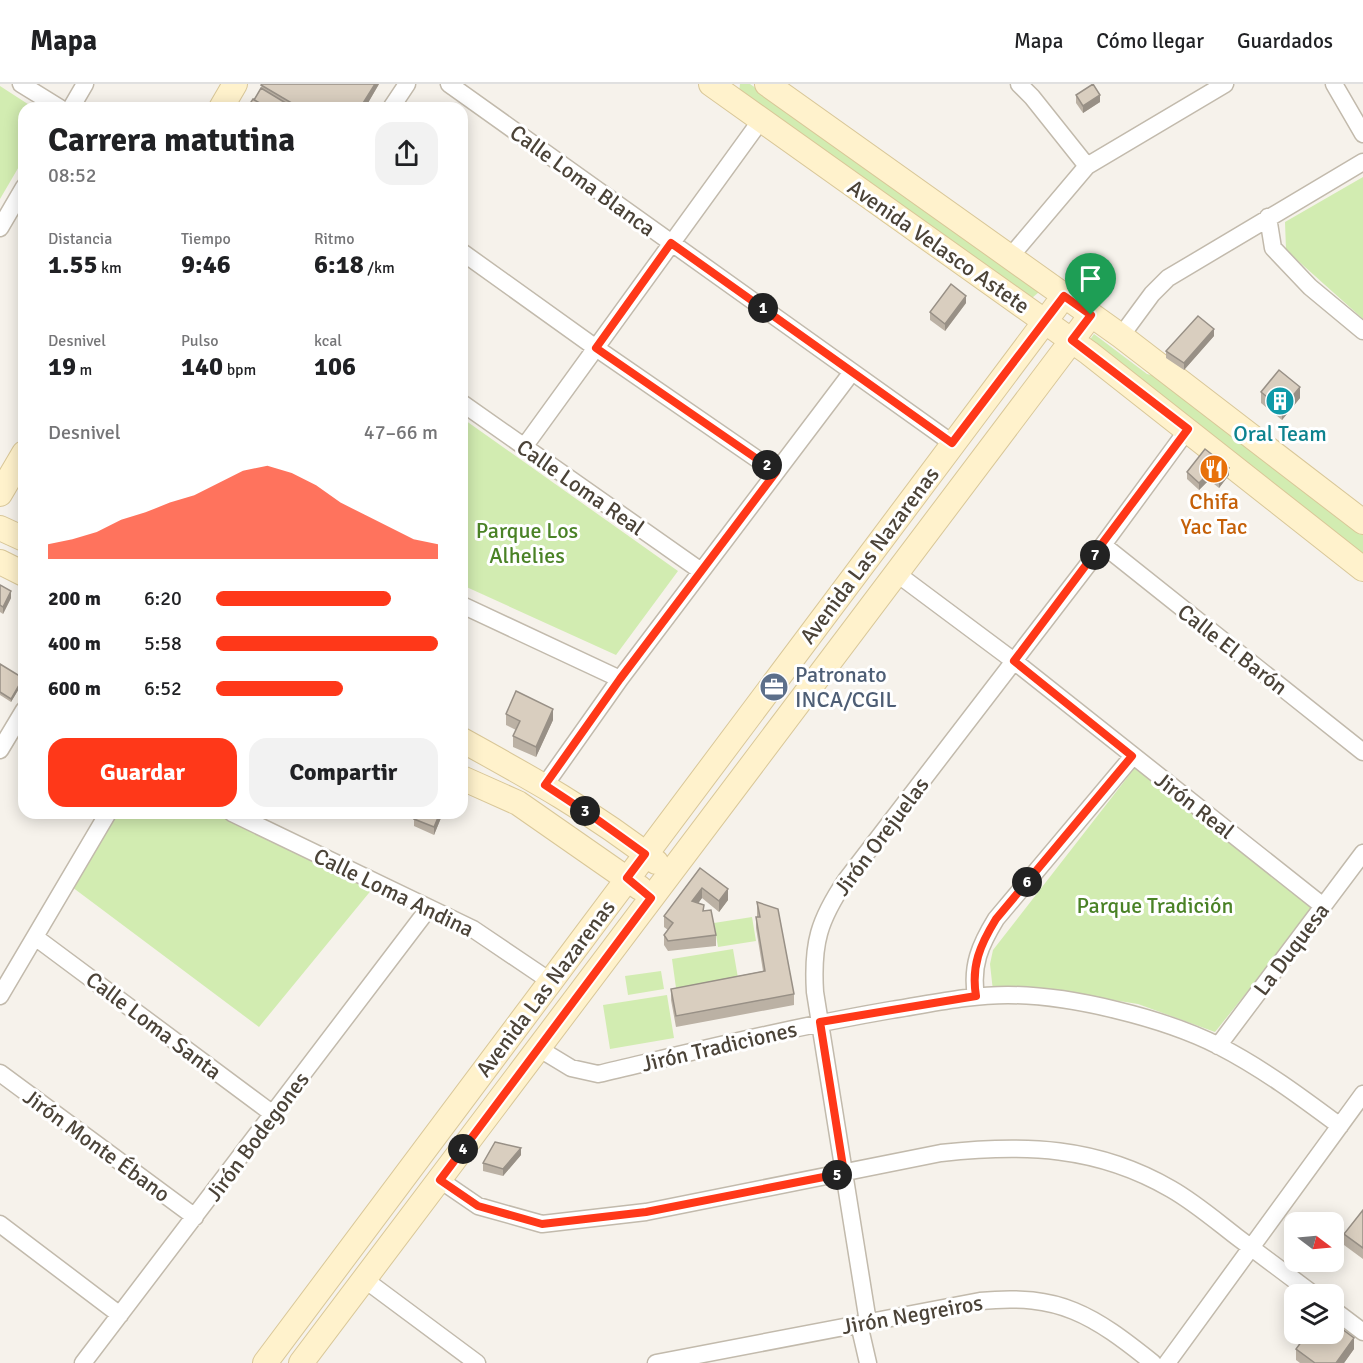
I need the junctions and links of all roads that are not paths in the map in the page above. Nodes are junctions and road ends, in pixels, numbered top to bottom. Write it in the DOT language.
graph roads {
  1 [pos="21,84"];
  2 [pos="85,84"];
  3 [pos="235,84"];
  4 [pos="407,84"];
  5 [pos="449,84"];
  6 [pos="766,84"];
  7 [pos="1019,84"];
  8 [pos="1225,84"];
  9 [pos="1334,84"];
  10 [pos="722,87"];
  11 [pos="50,102"];
  12 [pos="74,102"];
  13 [pos="224,102"];
  14 [pos="395,102"];
  15 [pos="761,120"];
  16 [pos="1363,134"];
  17 [pos="1363,162"];
  18 [pos="1087,166"];
  19 [pos="18,197"];
  20 [pos="1268,217"];
  21 [pos="0,228"];
  22 [pos="671,243"];
  23 [pos="468,256"];
  24 [pos="1010,257"];
  25 [pos="1064,296"];
  26 [pos="1091,315"];
  27 [pos="1045,321"];
  28 [pos="1363,331"];
  29 [pos="1122,336"];
  30 [pos="1072,340"];
  31 [pos="596,348"];
  32 [pos="852,372"];
  33 [pos="468,407"];
  34 [pos="1188,429"];
  35 [pos="952,443"];
  36 [pos="524,447"];
  37 [pos="18,463"];
  38 [pos="776,472"];
  39 [pos="0,494"];
  40 [pos="1363,522"];
  41 [pos="0,528"];
  42 [pos="18,536"];
  43 [pos="1102,545"];
  44 [pos="0,562"];
  45 [pos="1363,569"];
  46 [pos="18,571"];
  47 [pos="701,571"];
  48 [pos="896,573"];
  49 [pos="468,608"];
  50 [pos="1014,661"];
  51 [pos="620,679"];
  52 [pos="18,722"];
  53 [pos="468,743"];
  54 [pos="0,750"];
  55 [pos="1363,752"];
  56 [pos="1132,756"];
  57 [pos="468,781"];
  58 [pos="545,785"];
  59 [pos="104,819"];
  60 [pos="244,819"];
  61 [pos="1363,853"];
  62 [pos="645,854"];
  63 [pos="670,873"];
  64 [pos="627,878"];
  65 [pos="651,898"];
  66 [pos="1323,906"];
  67 [pos="429,908"];
  68 [pos="35,937"];
  69 [pos="550,981"];
  70 [pos="0,996"];
  71 [pos="976,996"];
  72 [pos="820,1022"];
  73 [pos="1218,1046"];
  74 [pos="538,1048"];
  75 [pos="0,1073"];
  76 [pos="1363,1094"];
  77 [pos="273,1114"];
  78 [pos="1340,1126"];
  79 [pos="844,1173"];
  80 [pos="440,1180"];
  81 [pos="195,1217"];
  82 [pos="0,1224"];
  83 [pos="1251,1248"];
  84 [pos="364,1279"];
  85 [pos="1300,1284"];
  86 [pos="120,1315"];
  87 [pos="1344,1318"];
  88 [pos="864,1323"];
  89 [pos="1363,1332"];
  90 [pos="83,1363"];
  91 [pos="265,1363"];
  92 [pos="301,1363"];
  93 [pos="477,1363"];
  94 [pos="656,1363"];
  95 [pos="868,1363"];
  96 [pos="1153,1363"];
  97 [pos="1167,1363"];
  1 -- 11 [label="street"];
  2 -- 12 [label="street"];
  3 -- 13 [label="street"];
  4 -- 14 [label="street"];
  5 -- 22 [label="street, Calle Loma Blanca"];
  6 -- 24 [label="street, Avenida Velasco Astete"];
  7 -- 18 [label="street"];
  8 -- 18 [label="street"];
  9 -- 16 [label="street"];
  10 -- 15 [label="street, Avenida Velasco Astete"];
  15 -- 22 [label="street"];
  15 -- 27 [label="street, Avenida Velasco Astete"];
  17 -- 20 [label="street"];
  18 -- 24 [label="street"];
  19 -- 21 [label="street"];
  20 -- 28 [label="street"];
  20 -- 29 [label="street"];
  22 -- 31 [label="street"];
  22 -- 32 [label="street, Calle Loma Blanca"];
  23 -- 31 [label="street"];
  24 -- 25 [label="street, Avenida Velasco Astete"];
  25 -- 26 [label="street, Avenida Velasco Astete"];
  25 -- 27 [label="street, Avenida Las Nazarenas"];
  26 -- 29 [label="street, Avenida Velasco Astete"];
  26 -- 30 [label="street, Avenida Las Nazarenas"];
  27 -- 30 [label="street, Avenida Velasco Astete"];
  27 -- 35 [label="street, Avenida Las Nazarenas"];
  29 -- 40 [label="street, Avenida Velasco Astete"];
  30 -- 34 [label="street, Avenida Velasco Astete"];
  30 -- 48 [label="street, Avenida Las Nazarenas"];
  31 -- 36 [label="street"];
  31 -- 38 [label="street"];
  32 -- 35 [label="street, Calle Loma Blanca"];
  32 -- 38 [label="street"];
  33 -- 36 [label="street, Calle Loma Real"];
  34 -- 43 [label="street, Jirón Orejuelas"];
  34 -- 45 [label="street, Avenida Velasco Astete"];
  35 -- 62 [label="street, Avenida Las Nazarenas"];
  36 -- 47 [label="street, Calle Loma Real"];
  37 -- 39 [label="street"];
  38 -- 47 [label="street"];
  41 -- 42 [label="street"];
  43 -- 50 [label="street, Jirón Orejuelas"];
  43 -- 55 [label="street, Calle El Barón"];
  44 -- 46 [label="street"];
  47 -- 51 [label="street"];
  48 -- 50 [label="street, Jirón Real"];
  48 -- 63 [label="street, Avenida Las Nazarenas"];
  49 -- 51 [label="street"];
  50 -- 56 [label="street, Jirón Real"];
  50 -- 72 [label="street, Jirón Orejuelas"];
  51 -- 58 [label="street"];
  52 -- 54 [label="street"];
  53 -- 58 [label="street"];
  56 -- 66 [label="street, Jirón Real"];
  56 -- 71 [label="street"];
  57 -- 64 [label="street"];
  58 -- 62 [label="street"];
  59 -- 68 [label="street"];
  60 -- 67 [label="street, Calle Loma Andina"];
  61 -- 66 [label="street, La Duquesa"];
  62 -- 63 [label="street"];
  62 -- 64 [label="street, Avenida Las Nazarenas"];
  63 -- 65 [label="street, Avenida Las Nazarenas"];
  64 -- 65 [label="street"];
  64 -- 69 [label="street, Avenida Las Nazarenas"];
  65 -- 74 [label="street, Avenida Las Nazarenas"];
  66 -- 73 [label="street, La Duquesa"];
  67 -- 69 [label="street, Calle Loma Andina"];
  67 -- 77 [label="street, Jirón Bodegones"];
  68 -- 70 [label="street"];
  68 -- 77 [label="street, Calle Loma Santa"];
  69 -- 91 [label="street, Avenida Las Nazarenas"];
  71 -- 72 [label="street, Jirón Tradiciones"];
  71 -- 73 [label="street, Jirón Tradiciones"];
  72 -- 74 [label="street, Jirón Tradiciones"];
  72 -- 79 [label="street, Jirón Orejuelas"];
  73 -- 78 [label="street, Jirón Tradiciones"];
  74 -- 80 [label="street, Avenida Las Nazarenas"];
  75 -- 81 [label="street, Jirón Monte Ébano"];
  76 -- 78 [label="street"];
  77 -- 81 [label="street, Jirón Bodegones"];
  78 -- 83 [label="street"];
  79 -- 80 [label="street"];
  79 -- 83 [label="street"];
  79 -- 88 [label="street, Jirón Orejuelas"];
  80 -- 84 [label="street, Avenida Las Nazarenas"];
  81 -- 86 [label="street, Jirón Bodegones"];
  82 -- 86 [label="street"];
  83 -- 85 [label="street"];
  83 -- 97 [label="street"];
  84 -- 92 [label="street, Avenida Las Nazarenas"];
  84 -- 93 [label="street"];
  86 -- 90 [label="street, Jirón Bodegones"];
  87 -- 89 [label="street"];
  88 -- 94 [label="street, Jirón Negreiros"];
  88 -- 95 [label="street, Jirón Orejuelas"];
  88 -- 96 [label="street, Jirón Negreiros"];
}
